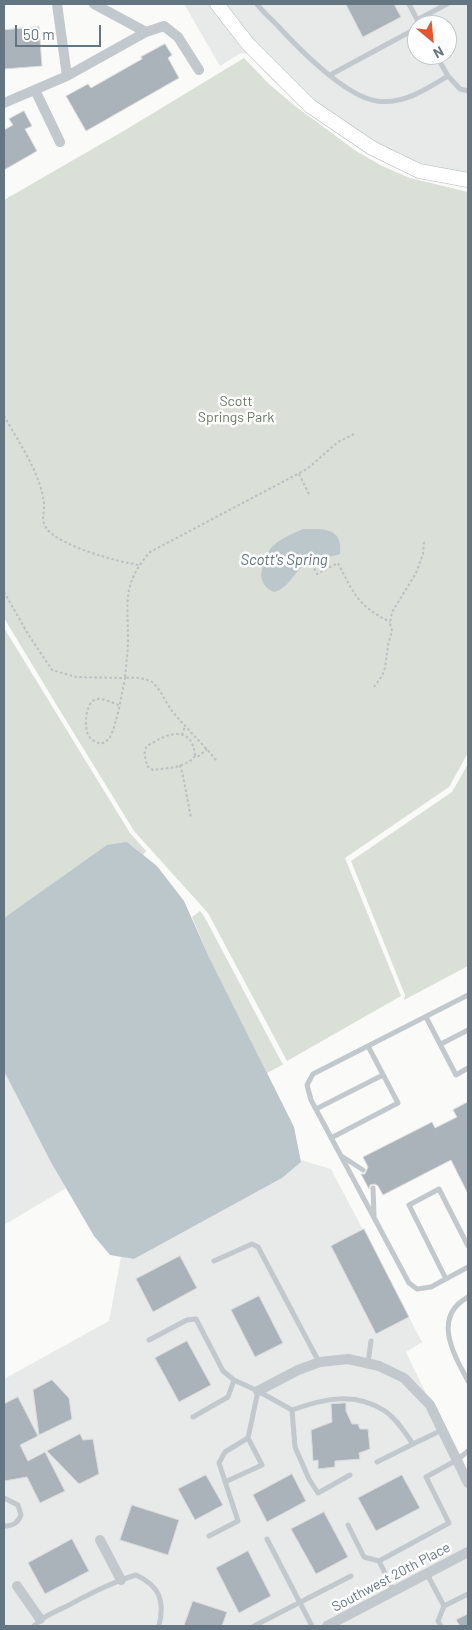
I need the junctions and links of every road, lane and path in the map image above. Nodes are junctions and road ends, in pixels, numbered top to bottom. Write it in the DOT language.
graph roads {
  1 [pos="57,4"];
  2 [pos="94,4"];
  3 [pos="216,4"];
  4 [pos="257,4"];
  5 [pos="409,4"];
  6 [pos="447,4"];
  7 [pos="415,15"];
  8 [pos="430,15"];
  9 [pos="146,32"];
  10 [pos="407,33"];
  11 [pos="442,65"];
  12 [pos="199,70"];
  13 [pos="330,75"];
  14 [pos="67,76"];
  15 [pos="448,76"];
  16 [pos="35,90"];
  17 [pos="468,91"];
  18 [pos="4,103"];
  19 [pos="60,142"];
  20 [pos="468,180"];
  21 [pos="4,416"];
  22 [pos="354,434"];
  23 [pos="299,474"];
  24 [pos="309,494"];
  25 [pos="424,541"];
  26 [pos="312,564"];
  27 [pos="139,565"];
  28 [pos="4,592"];
  29 [pos="390,623"];
  30 [pos="125,678"];
  31 [pos="374,687"];
  32 [pos="119,705"];
  33 [pos="185,726"];
  34 [pos="182,735"];
  35 [pos="207,749"];
  36 [pos="195,756"];
  37 [pos="216,760"];
  38 [pos="180,765"];
  39 [pos="191,818"];
  40 [pos="468,995"];
  41 [pos="426,1017"];
  42 [pos="468,1030"];
  43 [pos="441,1044"];
  44 [pos="368,1046"];
  45 [pos="468,1068"];
  46 [pos="383,1075"];
  47 [pos="316,1109"];
  48 [pos="331,1138"];
  49 [pos="341,1156"];
  50 [pos="363,1170"];
  51 [pos="373,1188"];
  52 [pos="375,1219"];
  53 [pos="468,1246"];
  54 [pos="214,1261"];
  55 [pos="468,1267"];
  56 [pos="446,1279"];
  57 [pos="468,1297"];
  58 [pos="149,1340"];
  59 [pos="371,1341"];
  60 [pos="320,1362"];
  61 [pos="368,1363"];
  62 [pos="234,1380"];
  63 [pos="468,1381"];
  64 [pos="258,1391"];
  65 [pos="292,1410"];
  66 [pos="193,1417"];
  67 [pos="442,1429"];
  68 [pos="248,1438"];
  69 [pos="413,1444"];
  70 [pos="468,1451"];
  71 [pos="457,1460"];
  72 [pos="377,1462"];
  73 [pos="350,1475"];
  74 [pos="225,1482"];
  75 [pos="468,1483"];
  76 [pos="4,1498"];
  77 [pos="348,1525"];
  78 [pos="4,1526"];
  79 [pos="209,1536"];
  80 [pos="267,1539"];
  81 [pos="100,1540"];
  82 [pos="468,1552"];
  83 [pos="379,1561"];
  84 [pos="428,1574"];
  85 [pos="351,1576"];
  86 [pos="121,1580"];
  87 [pos="17,1586"];
  88 [pos="394,1591"];
  89 [pos="468,1594"];
  90 [pos="300,1603"];
  91 [pos="444,1606"];
  92 [pos="37,1623"];
  93 [pos="159,1626"];
  94 [pos="254,1626"];
  95 [pos="312,1626"];
  96 [pos="327,1626"];
  97 [pos="441,1626"];
  1 -- 14 [label="street"];
  2 -- 9 [label="street"];
  3 -- 20 [label="street"];
  4 -- 13 [label="lane"];
  5 -- 7 [label="lane"];
  6 -- 8 [label="lane"];
  9 -- 12 [label="street"];
  9 -- 14 [label="street"];
  10 -- 13 [label="lane"];
  11 -- 15 [label="lane"];
  13 -- 15 [label="lane"];
  14 -- 16 [label="street"];
  15 -- 17 [label="lane"];
  16 -- 18 [label="street"];
  16 -- 19 [label="street"];
  21 -- 27 [label="path"];
  22 -- 23 [label="path"];
  23 -- 24 [label="path"];
  23 -- 27 [label="path"];
  25 -- 29 [label="path"];
  26 -- 29 [label="path"];
  27 -- 30 [label="path"];
  28 -- 30 [label="path"];
  29 -- 31 [label="path"];
  30 -- 32 [label="path"];
  30 -- 33 [label="path"];
  32 -- 32 [label="path"];
  33 -- 34 [label="path"];
  33 -- 35 [label="path"];
  34 -- 36 [label="path"];
  34 -- 38 [label="path"];
  35 -- 36 [label="path"];
  35 -- 37 [label="path"];
  36 -- 38 [label="path"];
  38 -- 39 [label="path"];
  40 -- 41 [label="lane"];
  41 -- 43 [label="lane"];
  41 -- 44 [label="lane"];
  42 -- 43 [label="lane"];
  43 -- 45 [label="lane"];
  44 -- 46 [label="lane"];
  44 -- 47 [label="lane"];
  46 -- 47 [label="lane"];
  46 -- 48 [label="lane"];
  47 -- 48 [label="lane"];
  48 -- 49 [label="lane"];
  49 -- 50 [label="lane"];
  49 -- 52 [label="lane"];
  51 -- 52 [label="lane"];
  52 -- 56 [label="lane"];
  53 -- 56 [label="lane"];
  54 -- 60 [label="lane"];
  55 -- 56 [label="lane"];
  57 -- 63 [label="lane"];
  58 -- 62 [label="lane"];
  59 -- 61 [label="lane"];
  60 -- 61 [label="street"];
  60 -- 64 [label="street"];
  61 -- 67 [label="street"];
  62 -- 64 [label="lane"];
  62 -- 66 [label="lane"];
  64 -- 65 [label="lane"];
  64 -- 68 [label="lane"];
  65 -- 69 [label="lane"];
  65 -- 73 [label="lane"];
  67 -- 69 [label="lane"];
  67 -- 71 [label="street"];
  68 -- 74 [label="lane"];
  68 -- 74 [label="lane"];
  69 -- 72 [label="lane"];
  70 -- 71 [label="lane"];
  71 -- 75 [label="street"];
  71 -- 83 [label="lane"];
  74 -- 79 [label="lane"];
  76 -- 78 [label="lane"];
  77 -- 83 [label="lane"];
  80 -- 90 [label="lane"];
  81 -- 86 [label="street"];
  82 -- 84 [label="street, Southwest 20th Place"];
  83 -- 88 [label="lane"];
  84 -- 88 [label="street, Southwest 20th Place"];
  84 -- 91 [label="lane"];
  85 -- 90 [label="lane"];
  86 -- 92 [label="lane"];
  86 -- 93 [label="lane"];
  87 -- 92 [label="street"];
  88 -- 96 [label="street, Southwest 20th Place"];
  89 -- 91 [label="lane"];
  90 -- 94 [label="lane"];
  90 -- 95 [label="lane"];
  91 -- 97 [label="lane"];
}
